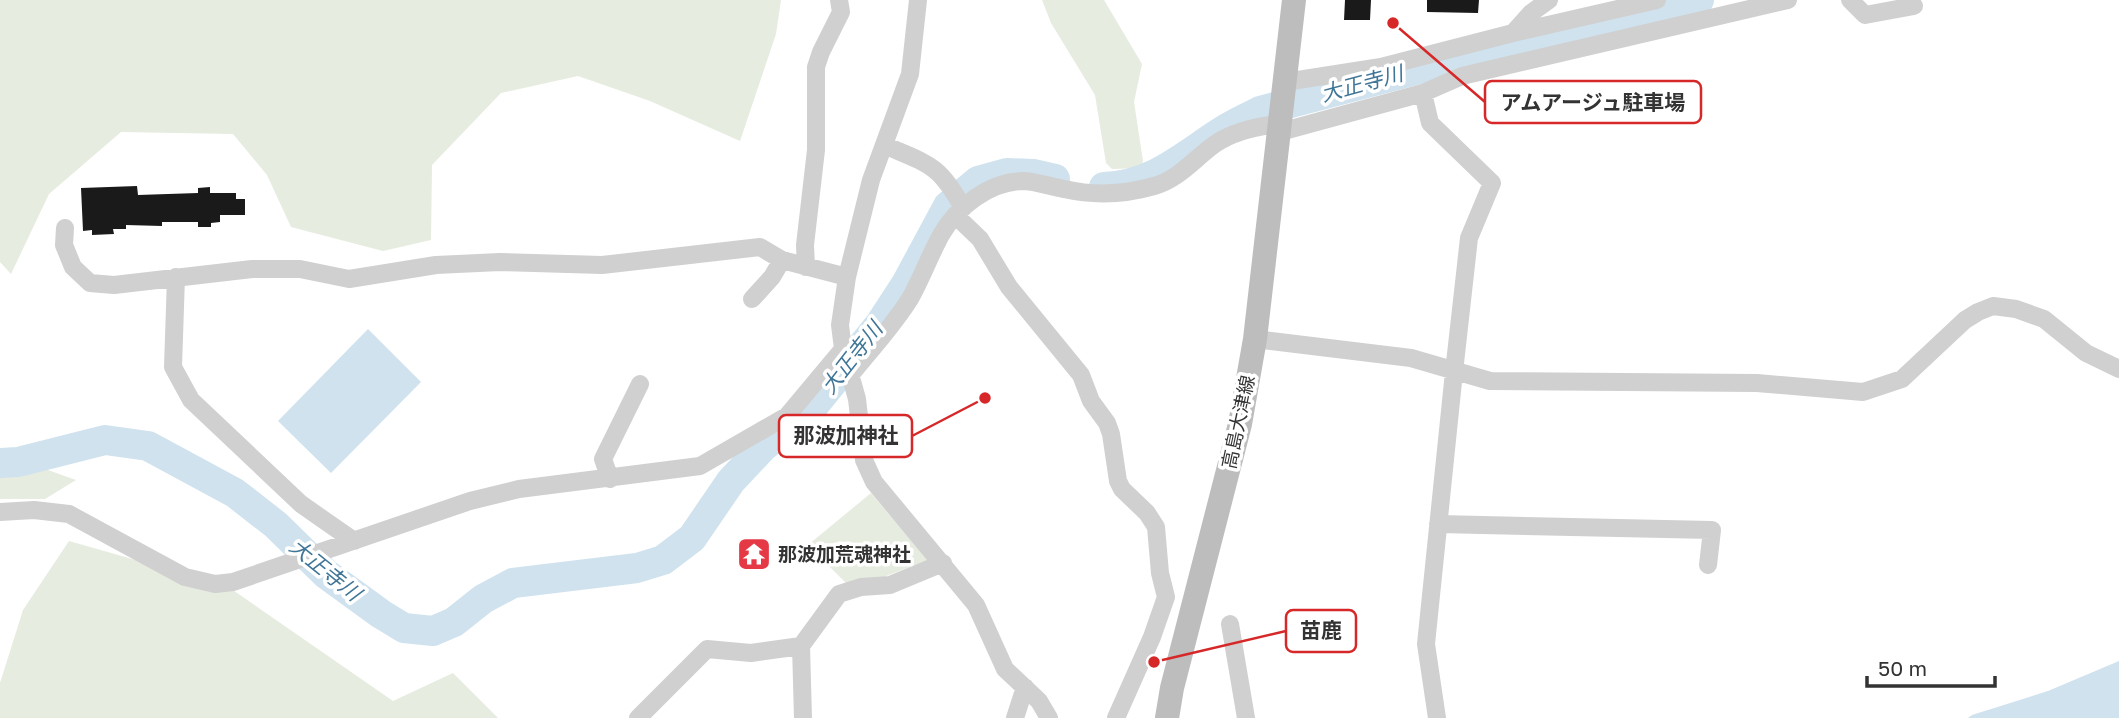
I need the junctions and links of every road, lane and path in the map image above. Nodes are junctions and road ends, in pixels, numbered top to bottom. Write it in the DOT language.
graph roads {
  1 [pos="839,0"];
  2 [pos="918,0"];
  3 [pos="1294,0"];
  4 [pos="1549,0"];
  5 [pos="1657,0"];
  6 [pos="1788,0"];
  7 [pos="1850,0"];
  8 [pos="1914,6"];
  9 [pos="1513,33"];
  10 [pos="1285,88"];
  11 [pos="1423,93"];
  12 [pos="1280,125"];
  13 [pos="884,145"];
  14 [pos="960,209"];
  15 [pos="65,228"];
  16 [pos="782,260"];
  17 [pos="806,267"];
  18 [pos="176,277"];
  19 [pos="847,277"];
  20 [pos="752,299"];
  21 [pos="1255,339"];
  22 [pos="848,362"];
  23 [pos="2119,369"];
  24 [pos="1454,372"];
  25 [pos="640,384"];
  26 [pos="610,479"];
  27 [pos="0,512"];
  28 [pos="1438,524"];
  29 [pos="354,541"];
  30 [pos="943,564"];
  31 [pos="1708,565"];
  32 [pos="1230,624"];
  33 [pos="801,646"];
  34 [pos="1025,687"];
  35 [pos="638,718"];
  36 [pos="803,718"];
  37 [pos="1015,718"];
  38 [pos="1049,718"];
  39 [pos="1116,718"];
  40 [pos="1167,718"];
  41 [pos="1246,718"];
  42 [pos="1437,718"];
  1 -- 17 [label="street"];
  2 -- 13 [label="street"];
  3 -- 10 [label="main road"];
  4 -- 9 [label="street"];
  5 -- 9 [label="street"];
  6 -- 11 [label="street"];
  7 -- 8 [label="street"];
  9 -- 10 [label="street"];
  10 -- 12 [label="main road, 高島大津線"];
  11 -- 12 [label="street"];
  11 -- 24 [label="street"];
  12 -- 14 [label="street"];
  12 -- 21 [label="main road, 高島大津線"];
  13 -- 14 [label="street"];
  13 -- 19 [label="street"];
  14 -- 22 [label="street"];
  14 -- 39 [label="street"];
  15 -- 18 [label="street"];
  16 -- 17 [label="street"];
  16 -- 18 [label="street"];
  16 -- 20 [label="street"];
  17 -- 19 [label="street"];
  18 -- 29 [label="street"];
  19 -- 22 [label="street"];
  21 -- 24 [label="street"];
  21 -- 40 [label="main road, 高島大津線"];
  22 -- 26 [label="street"];
  22 -- 30 [label="street"];
  23 -- 24 [label="street"];
  24 -- 28 [label="street"];
  25 -- 26 [label="street"];
  26 -- 29 [label="street"];
  27 -- 29 [label="street"];
  28 -- 31 [label="street"];
  28 -- 42 [label="street"];
  30 -- 33 [label="street"];
  30 -- 34 [label="street"];
  32 -- 41 [label="street"];
  33 -- 35 [label="street"];
  33 -- 36 [label="street"];
  34 -- 37 [label="street"];
  34 -- 38 [label="street"];
}
